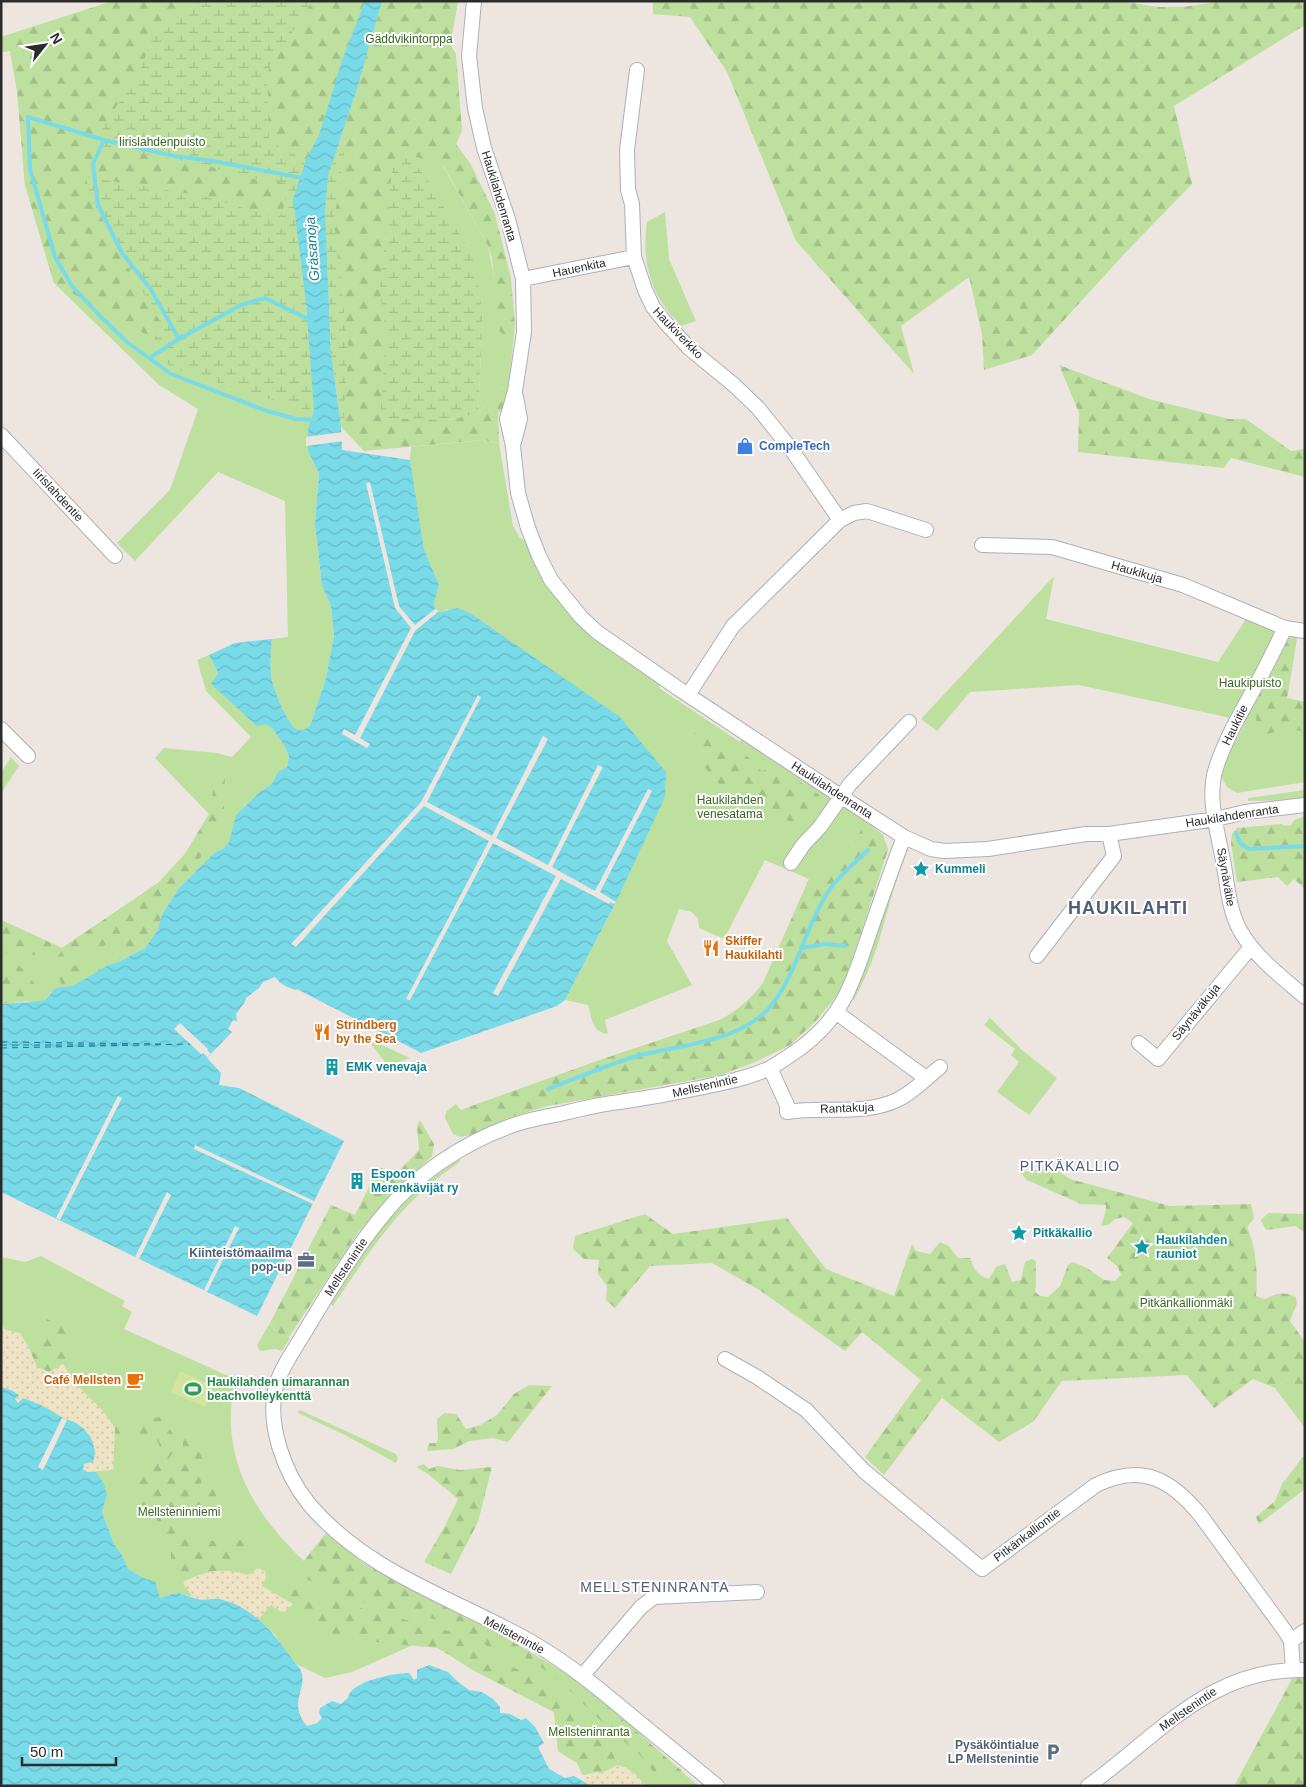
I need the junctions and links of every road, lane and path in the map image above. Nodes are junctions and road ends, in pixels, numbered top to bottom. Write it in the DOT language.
graph roads {
  1 [pos="474,1"];
  2 [pos="637,70"];
  3 [pos="634,257"];
  4 [pos="523,279"];
  5 [pos="1,435"];
  6 [pos="840,520"];
  7 [pos="926,530"];
  8 [pos="982,546"];
  9 [pos="115,556"];
  10 [pos="1286,628"];
  11 [pos="1305,631"];
  12 [pos="688,695"];
  13 [pos="909,722"];
  14 [pos="1,729"];
  15 [pos="28,756"];
  16 [pos="842,798"];
  17 [pos="1305,805"];
  18 [pos="1216,819"];
  19 [pos="1110,834"];
  20 [pos="904,836"];
  21 [pos="791,863"];
  22 [pos="1251,947"];
  23 [pos="1037,956"];
  24 [pos="1305,996"];
  25 [pos="837,1013"];
  26 [pos="1139,1043"];
  27 [pos="940,1067"];
  28 [pos="770,1068"];
  29 [pos="926,1078"];
  30 [pos="725,1359"];
  31 [pos="757,1592"];
  32 [pos="1305,1631"];
  33 [pos="1291,1641"];
  34 [pos="1299,1670"];
  35 [pos="583,1675"];
  36 [pos="717,1786"];
  37 [pos="1088,1786"];
  1 -- 4 [label="street, Haukilahdenranta"];
  2 -- 3 [label="street, Haukiverkko"];
  3 -- 4 [label="street, Hauenkita"];
  3 -- 6 [label="street, Haukiverkko"];
  4 -- 12 [label="street, Haukilahdenranta"];
  5 -- 9 [label="street, Iirislahdentie"];
  6 -- 7 [label="street"];
  6 -- 12 [label="street"];
  8 -- 10 [label="street, Haukikuja"];
  10 -- 11 [label="street"];
  10 -- 18 [label="street, Haukitie"];
  12 -- 16 [label="street, Haukilahdenranta"];
  13 -- 16 [label="street"];
  14 -- 15 [label="street"];
  16 -- 20 [label="street, Haukilahdenranta"];
  16 -- 21 [label="street"];
  17 -- 18 [label="street, Haukilahdenranta"];
  18 -- 19 [label="street, Haukilahdenranta"];
  18 -- 22 [label="street, Säynävätie"];
  19 -- 20 [label="street, Haukilahdenranta"];
  19 -- 23 [label="street"];
  20 -- 25 [label="street, Mellstenintie"];
  22 -- 24 [label="street, Säynävätie"];
  22 -- 26 [label="street, Säynäväkuja"];
  25 -- 28 [label="street, Mellstenintie"];
  25 -- 29 [label="street"];
  27 -- 29 [label="street"];
  28 -- 29 [label="street, Rantakuja"];
  28 -- 35 [label="street, Mellstenintie"];
  30 -- 33 [label="street, Pitkänkalliontie"];
  31 -- 35 [label="street"];
  32 -- 33 [label="street"];
  33 -- 34 [label="street"];
  34 -- 37 [label="street, Mellstenintie"];
  35 -- 36 [label="street, Mellstenintie"];
}
